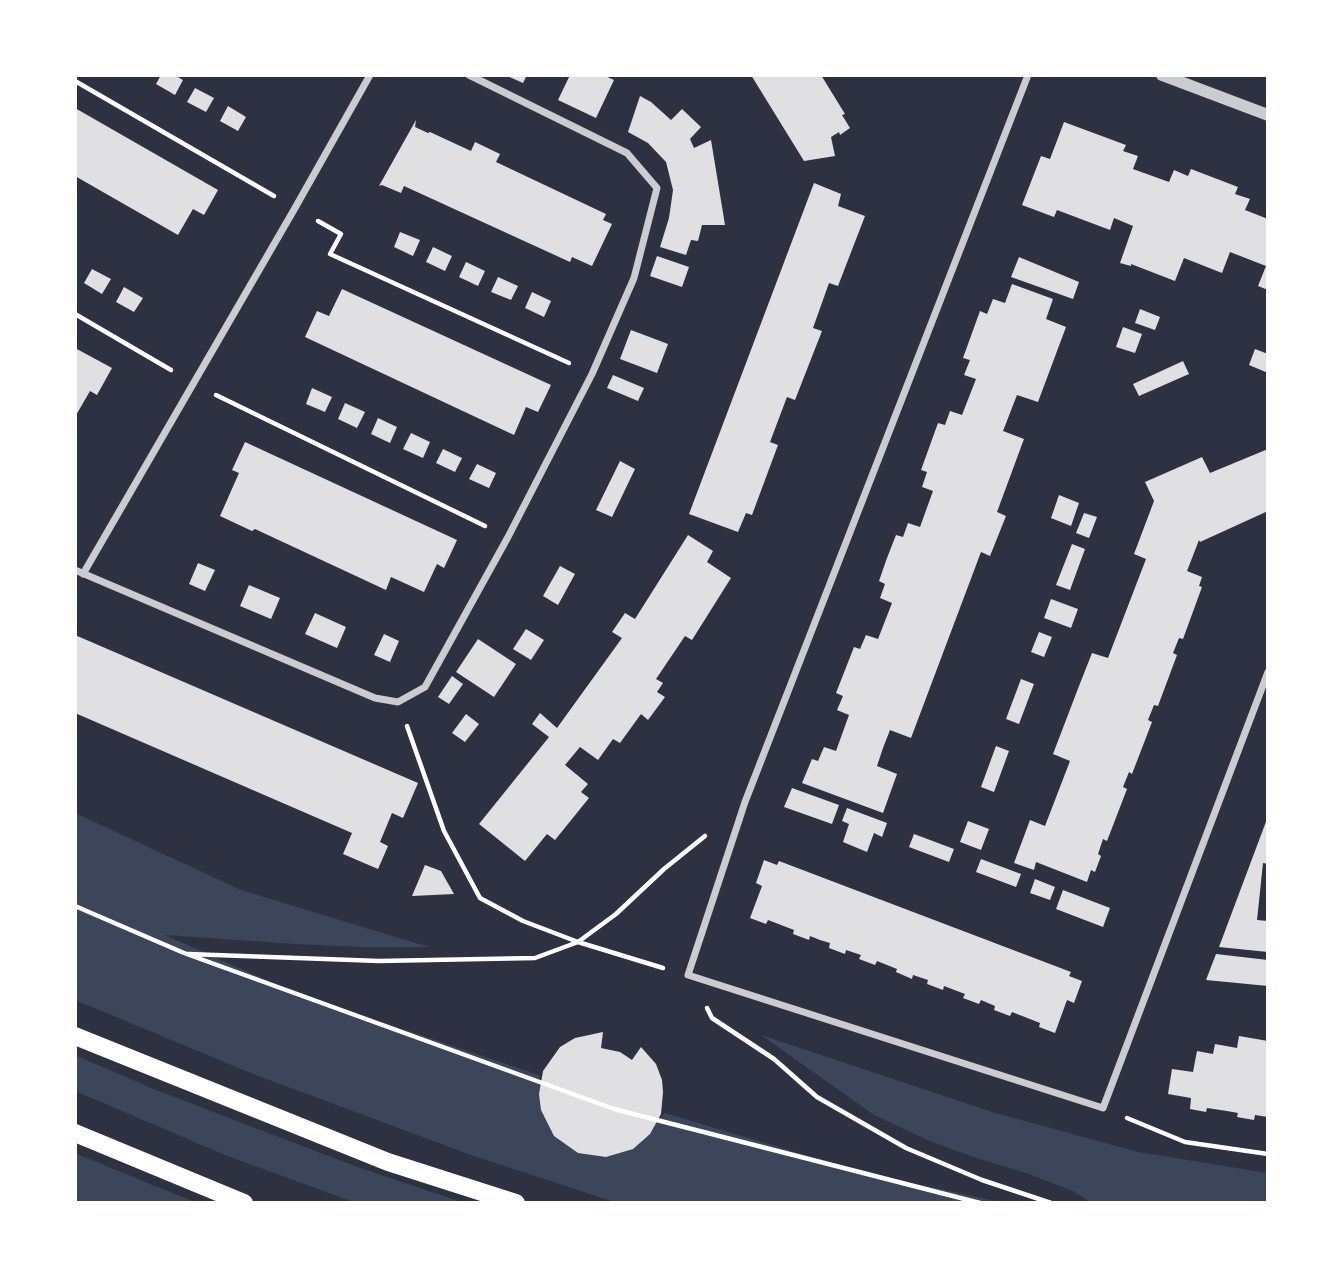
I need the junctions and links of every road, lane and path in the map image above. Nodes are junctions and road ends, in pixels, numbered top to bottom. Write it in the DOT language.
graph roads {
  1 [pos="370,75"];
  2 [pos="469,75"];
  3 [pos="1028,75"];
  4 [pos="1162,75"];
  5 [pos="75,81"];
  6 [pos="1268,115"];
  7 [pos="295,208"];
  8 [pos="75,314"];
  9 [pos="593,374"];
  10 [pos="194,384"];
  11 [pos="508,537"];
  12 [pos="79,572"];
  13 [pos="1268,671"];
  14 [pos="398,702"];
  15 [pos="745,802"];
  16 [pos="75,906"];
  17 [pos="578,942"];
  18 [pos="184,954"];
  19 [pos="688,975"];
  20 [pos="75,1036"];
  21 [pos="1104,1108"];
  22 [pos="75,1133"];
  23 [pos="1268,1154"];
  24 [pos="244,1203"];
  25 [pos="516,1203"];
  26 [pos="980,1203"];
  27 [pos="1051,1203"];
  1 -- 7 [label="street"];
  2 -- 9 [label="street"];
  3 -- 15 [label="street"];
  4 -- 6 [label="street"];
  5 -- 7 [label="path"];
  7 -- 9 [label="path"];
  7 -- 10 [label="street"];
  8 -- 10 [label="path"];
  9 -- 11 [label="street"];
  10 -- 11 [label="path"];
  10 -- 12 [label="street"];
  11 -- 14 [label="street"];
  12 -- 14 [label="street"];
  13 -- 21 [label="street"];
  14 -- 17 [label="path"];
  15 -- 17 [label="path"];
  15 -- 19 [label="street"];
  16 -- 18 [label="path"];
  17 -- 18 [label="path"];
  17 -- 19 [label="path"];
  18 -- 26 [label="path"];
  19 -- 21 [label="street"];
  19 -- 27 [label="path"];
  20 -- 25 [label="main road"];
  21 -- 23 [label="path"];
  22 -- 24 [label="main road"];
}
